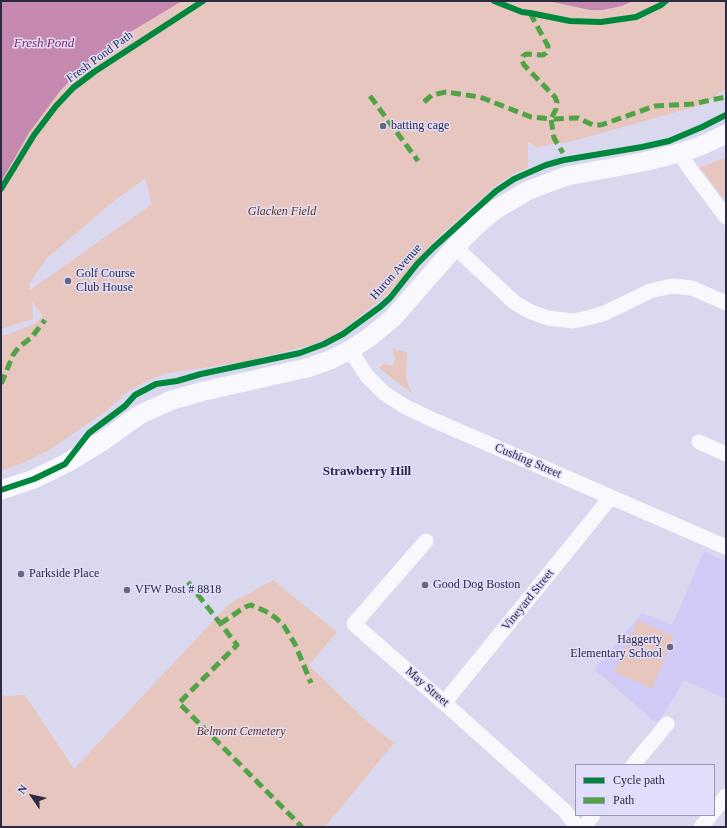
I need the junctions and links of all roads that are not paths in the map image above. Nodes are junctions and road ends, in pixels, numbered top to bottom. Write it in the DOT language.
graph roads {
  1 [pos="726,134"];
  2 [pos="683,152"];
  3 [pos="726,217"];
  4 [pos="455,247"];
  5 [pos="726,303"];
  6 [pos="350,350"];
  7 [pos="699,442"];
  8 [pos="726,454"];
  9 [pos="1,490"];
  10 [pos="611,497"];
  11 [pos="426,542"];
  12 [pos="726,547"];
  13 [pos="444,703"];
  14 [pos="666,724"];
  15 [pos="634,764"];
  16 [pos="726,796"];
  17 [pos="715,810"];
  18 [pos="592,816"];
  19 [pos="710,816"];
  20 [pos="577,827"];
  21 [pos="584,827"];
  22 [pos="701,827"];
  1 -- 2 [label="street"];
  2 -- 3 [label="street"];
  2 -- 4 [label="street"];
  4 -- 5 [label="street"];
  4 -- 6 [label="street"];
  6 -- 9 [label="street"];
  6 -- 10 [label="street, Cushing Street"];
  7 -- 8 [label="street"];
  10 -- 12 [label="street, Cushing Street"];
  10 -- 13 [label="street, Vineyard Street"];
  11 -- 13 [label="street, May Street"];
  13 -- 20 [label="street, May Street"];
  14 -- 15 [label="street"];
  16 -- 17 [label="street"];
  18 -- 21 [label="street"];
  19 -- 22 [label="street"];
}
